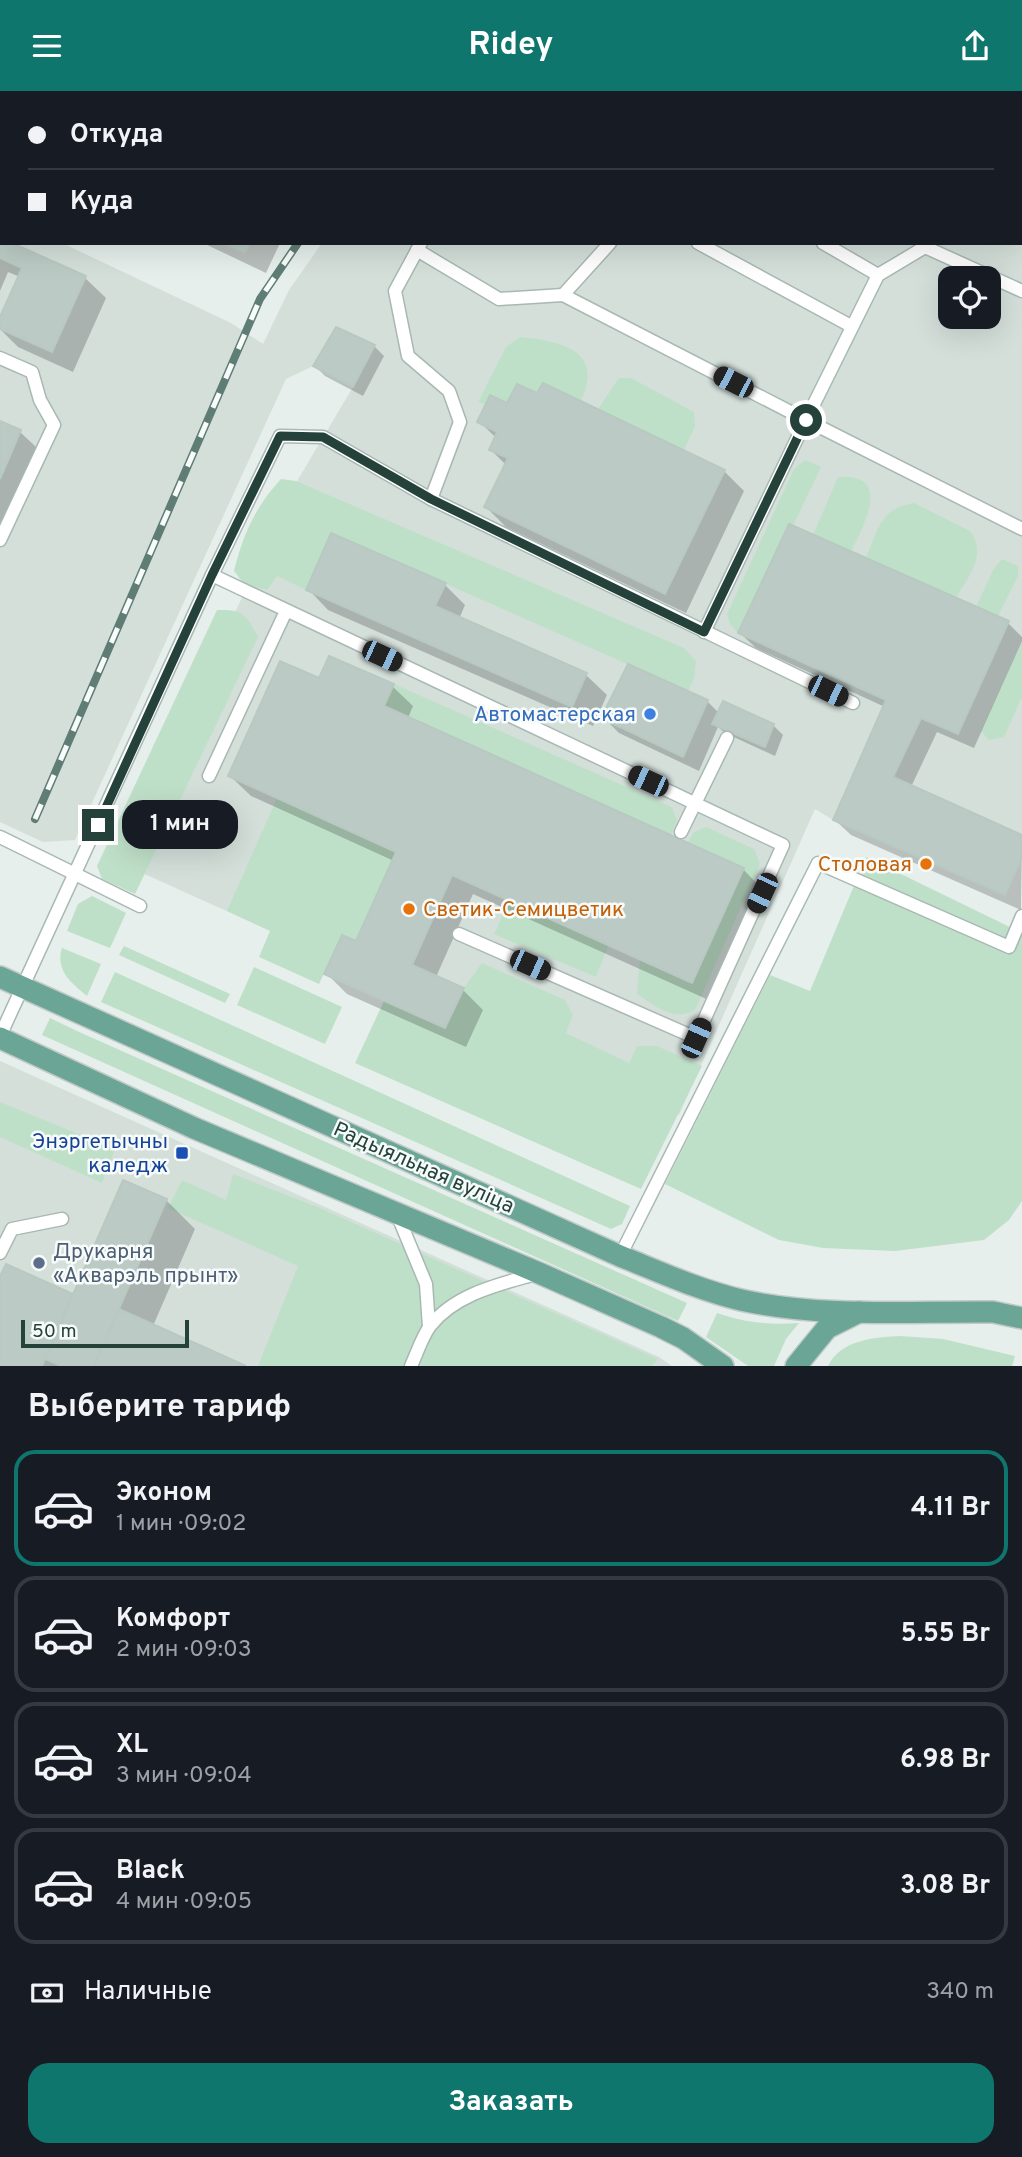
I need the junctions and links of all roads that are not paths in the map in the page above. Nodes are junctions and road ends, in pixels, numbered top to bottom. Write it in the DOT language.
graph roads {
  1 [pos="608,245"];
  2 [pos="702,245"];
  3 [pos="826,245"];
  4 [pos="419,247"];
  5 [pos="878,275"];
  6 [pos="1022,292"];
  7 [pos="563,295"];
  8 [pos="851,325"];
  9 [pos="0,358"];
  10 [pos="806,420"];
  11 [pos="431,499"];
  12 [pos="1022,529"];
  13 [pos="0,540"];
  14 [pos="212,575"];
  15 [pos="286,611"];
  16 [pos="704,632"];
  17 [pos="853,703"];
  18 [pos="727,738"];
  19 [pos="209,776"];
  20 [pos="696,804"];
  21 [pos="681,832"];
  22 [pos="0,837"];
  23 [pos="75,874"];
  24 [pos="140,906"];
  25 [pos="1022,916"];
  26 [pos="459,934"];
  27 [pos="0,977"];
  28 [pos="24,987"];
  29 [pos="0,1037"];
  30 [pos="397,1212"];
  31 [pos="62,1219"];
  32 [pos="0,1253"];
  33 [pos="620,1256"];
  34 [pos="539,1272"];
  35 [pos="860,1311"];
  36 [pos="1022,1318"];
  37 [pos="429,1327"];
  38 [pos="411,1366"];
  39 [pos="723,1366"];
  40 [pos="796,1366"];
  1 -- 7 [label="lane"];
  2 -- 8 [label="lane"];
  3 -- 5 [label="lane"];
  4 -- 7 [label="lane"];
  4 -- 11 [label="lane"];
  5 -- 6 [label="lane"];
  5 -- 8 [label="lane"];
  7 -- 10 [label="lane"];
  8 -- 10 [label="lane"];
  9 -- 13 [label="lane"];
  10 -- 12 [label="lane"];
  10 -- 16 [label="lane"];
  11 -- 14 [label="lane"];
  11 -- 16 [label="lane"];
  14 -- 15 [label="lane"];
  14 -- 23 [label="lane"];
  15 -- 19 [label="lane"];
  15 -- 20 [label="lane"];
  16 -- 17 [label="lane"];
  18 -- 20 [label="lane"];
  20 -- 21 [label="lane"];
  20 -- 26 [label="lane"];
  22 -- 23 [label="lane"];
  23 -- 24 [label="lane"];
  23 -- 28 [label="lane"];
  25 -- 33 [label="lane"];
  27 -- 28 [label="main road, Радыяльная вуліца"];
  28 -- 29 [label="lane"];
  28 -- 33 [label="main road, Радыяльная вуліца"];
  29 -- 30 [label="main road"];
  30 -- 34 [label="main road"];
  30 -- 37 [label="lane"];
  31 -- 32 [label="lane"];
  33 -- 35 [label="main road, Радыяльная вуліца"];
  34 -- 37 [label="lane"];
  34 -- 39 [label="main road"];
  35 -- 36 [label="main road, Радыяльная вуліца"];
  35 -- 40 [label="main road"];
  37 -- 38 [label="lane"];
}
